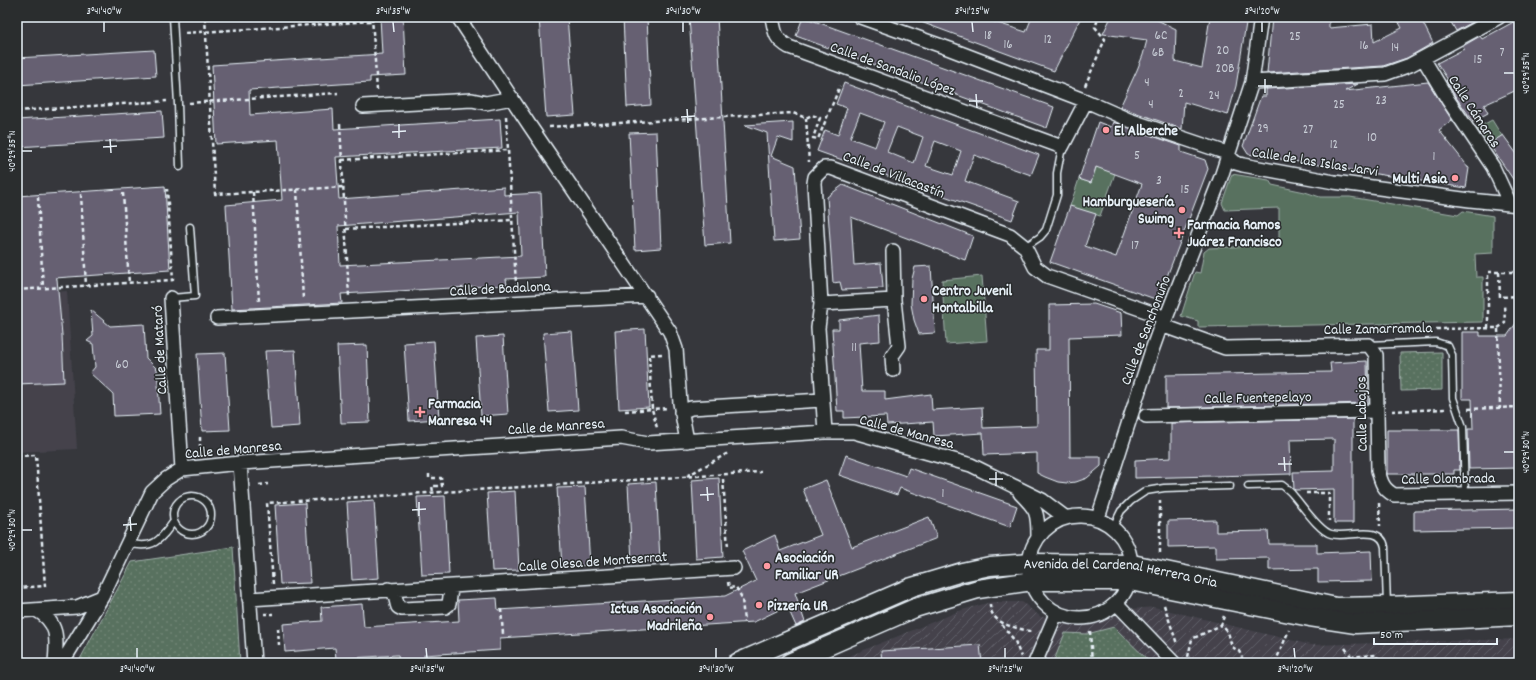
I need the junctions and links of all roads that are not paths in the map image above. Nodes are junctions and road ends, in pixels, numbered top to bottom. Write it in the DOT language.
graph roads {
  1 [pos="173,17"];
  2 [pos="458,17"];
  3 [pos="772,17"];
  4 [pos="860,17"];
  5 [pos="1261,17"];
  6 [pos="1499,17"];
  7 [pos="1423,58"];
  8 [pos="1252,82"];
  9 [pos="512,98"];
  10 [pos="1086,101"];
  11 [pos="363,106"];
  12 [pos="1062,147"];
  13 [pos="1228,154"];
  14 [pos="180,167"];
  15 [pos="1514,204"];
  16 [pos="190,227"];
  17 [pos="1025,247"];
  18 [pos="893,251"];
  19 [pos="647,296"];
  20 [pos="171,298"];
  21 [pos="894,300"];
  22 [pos="821,304"];
  23 [pos="217,318"];
  24 [pos="1164,321"];
  25 [pos="1369,344"];
  26 [pos="893,370"];
  27 [pos="822,400"];
  28 [pos="676,410"];
  29 [pos="1371,411"];
  30 [pos="1146,416"];
  31 [pos="825,432"];
  32 [pos="687,441"];
  33 [pos="240,463"];
  34 [pos="182,469"];
  35 [pos="1382,484"];
  36 [pos="1013,486"];
  37 [pos="1230,486"];
  38 [pos="1248,486"];
  39 [pos="1519,493"];
  40 [pos="1465,494"];
  41 [pos="1066,518"];
  42 [pos="1098,518"];
  43 [pos="174,521"];
  44 [pos="1113,527"];
  45 [pos="1038,537"];
  46 [pos="127,543"];
  47 [pos="1029,563"];
  48 [pos="734,568"];
  49 [pos="1131,572"];
  50 [pos="1032,581"];
  51 [pos="455,586"];
  52 [pos="388,589"];
  53 [pos="102,597"];
  54 [pos="249,599"];
  55 [pos="1519,601"];
  56 [pos="1117,604"];
  57 [pos="1387,606"];
  58 [pos="36,610"];
  59 [pos="17,611"];
  60 [pos="1056,614"];
  61 [pos="1519,616"];
  62 [pos="55,663"];
  63 [pos="60,663"];
  64 [pos="254,663"];
  65 [pos="737,663"];
  66 [pos="789,663"];
  67 [pos="1035,663"];
  68 [pos="1174,663"];
  1 -- 14 [label="lane"];
  2 -- 9 [label="street"];
  3 -- 12 [label="street, Calle de Sandalio López"];
  4 -- 10 [label="street"];
  5 -- 8 [label="street, Calle de Sanchonuño"];
  6 -- 7 [label="street"];
  7 -- 8 [label="street"];
  7 -- 15 [label="street, Calle Cámaras"];
  8 -- 13 [label="street, Calle de Sanchonuño"];
  9 -- 11 [label="street"];
  9 -- 19 [label="street"];
  10 -- 12 [label="street"];
  10 -- 13 [label="street"];
  12 -- 17 [label="lane"];
  13 -- 15 [label="street, Calle de las Islas Jarvi"];
  13 -- 24 [label="street, Calle de Sanchonuño"];
  16 -- 20 [label="lane, Calle de Mataró"];
  17 -- 22 [label="street, Calle de Villacastín"];
  17 -- 24 [label="street, Calle de Villacastín"];
  18 -- 21 [label="street"];
  19 -- 23 [label="street, Calle de Badalona"];
  19 -- 28 [label="street"];
  20 -- 34 [label="street, Calle de Mataró"];
  21 -- 22 [label="street"];
  21 -- 26 [label="street"];
  22 -- 27 [label="street, Calle de Villacastín"];
  24 -- 25 [label="street, Calle Zamarramala"];
  24 -- 42 [label="street, Calle de Sanchonuño"];
  25 -- 35 [label="street, Calle Labajos"];
  25 -- 40 [label="lane, Calle Zamarramala"];
  27 -- 28 [label="street"];
  27 -- 31 [label="street, Calle de Villacastín"];
  28 -- 32 [label="street"];
  29 -- 30 [label="street, Calle Fuentepelayo"];
  31 -- 32 [label="street, Calle de Manresa"];
  31 -- 36 [label="street, Calle de Manresa"];
  32 -- 33 [label="street, Calle de Manresa"];
  33 -- 34 [label="street, Calle de Manresa"];
  33 -- 54 [label="street"];
  34 -- 46 [label="street, Calle de Manresa"];
  35 -- 40 [label="street, Calle Olombrada"];
  36 -- 41 [label="street"];
  36 -- 45 [label="street"];
  37 -- 44 [label="lane"];
  38 -- 57 [label="lane"];
  39 -- 40 [label="street, Calle Olombrada"];
  41 -- 42 [label="street"];
  41 -- 45 [label="street"];
  42 -- 44 [label="street"];
  43 -- 43 [label="lane"];
  43 -- 46 [label="lane"];
  44 -- 49 [label="street"];
  45 -- 47 [label="street"];
  46 -- 53 [label="street, Calle de Manresa"];
  47 -- 49 [label="main road, Avenida del Cardenal Herrera Oria"];
  47 -- 50 [label="street"];
  47 -- 65 [label="main road, Avenida del Cardenal Herrera Oria"];
  48 -- 51 [label="street, Calle Olesa de Montserrat"];
  49 -- 50 [label="main road, Avenida del Cardenal Herrera Oria"];
  49 -- 56 [label="street"];
  49 -- 57 [label="main road, Avenida del Cardenal Herrera Oria"];
  49 -- 61 [label="main road, Avenida del Cardenal Herrera Oria"];
  50 -- 60 [label="street"];
  50 -- 66 [label="main road, Avenida del Cardenal Herrera Oria"];
  51 -- 52 [label="street, Calle Olesa de Montserrat"];
  51 -- 52 [label="street"];
  52 -- 54 [label="street, Calle Olesa de Montserrat"];
  53 -- 58 [label="street"];
  53 -- 63 [label="street, Calle de Manresa"];
  54 -- 64 [label="street"];
  55 -- 57 [label="main road, Avenida del Cardenal Herrera Oria"];
  56 -- 60 [label="street"];
  56 -- 68 [label="street"];
  58 -- 59 [label="street"];
  58 -- 62 [label="street"];
  60 -- 67 [label="street"];
}
